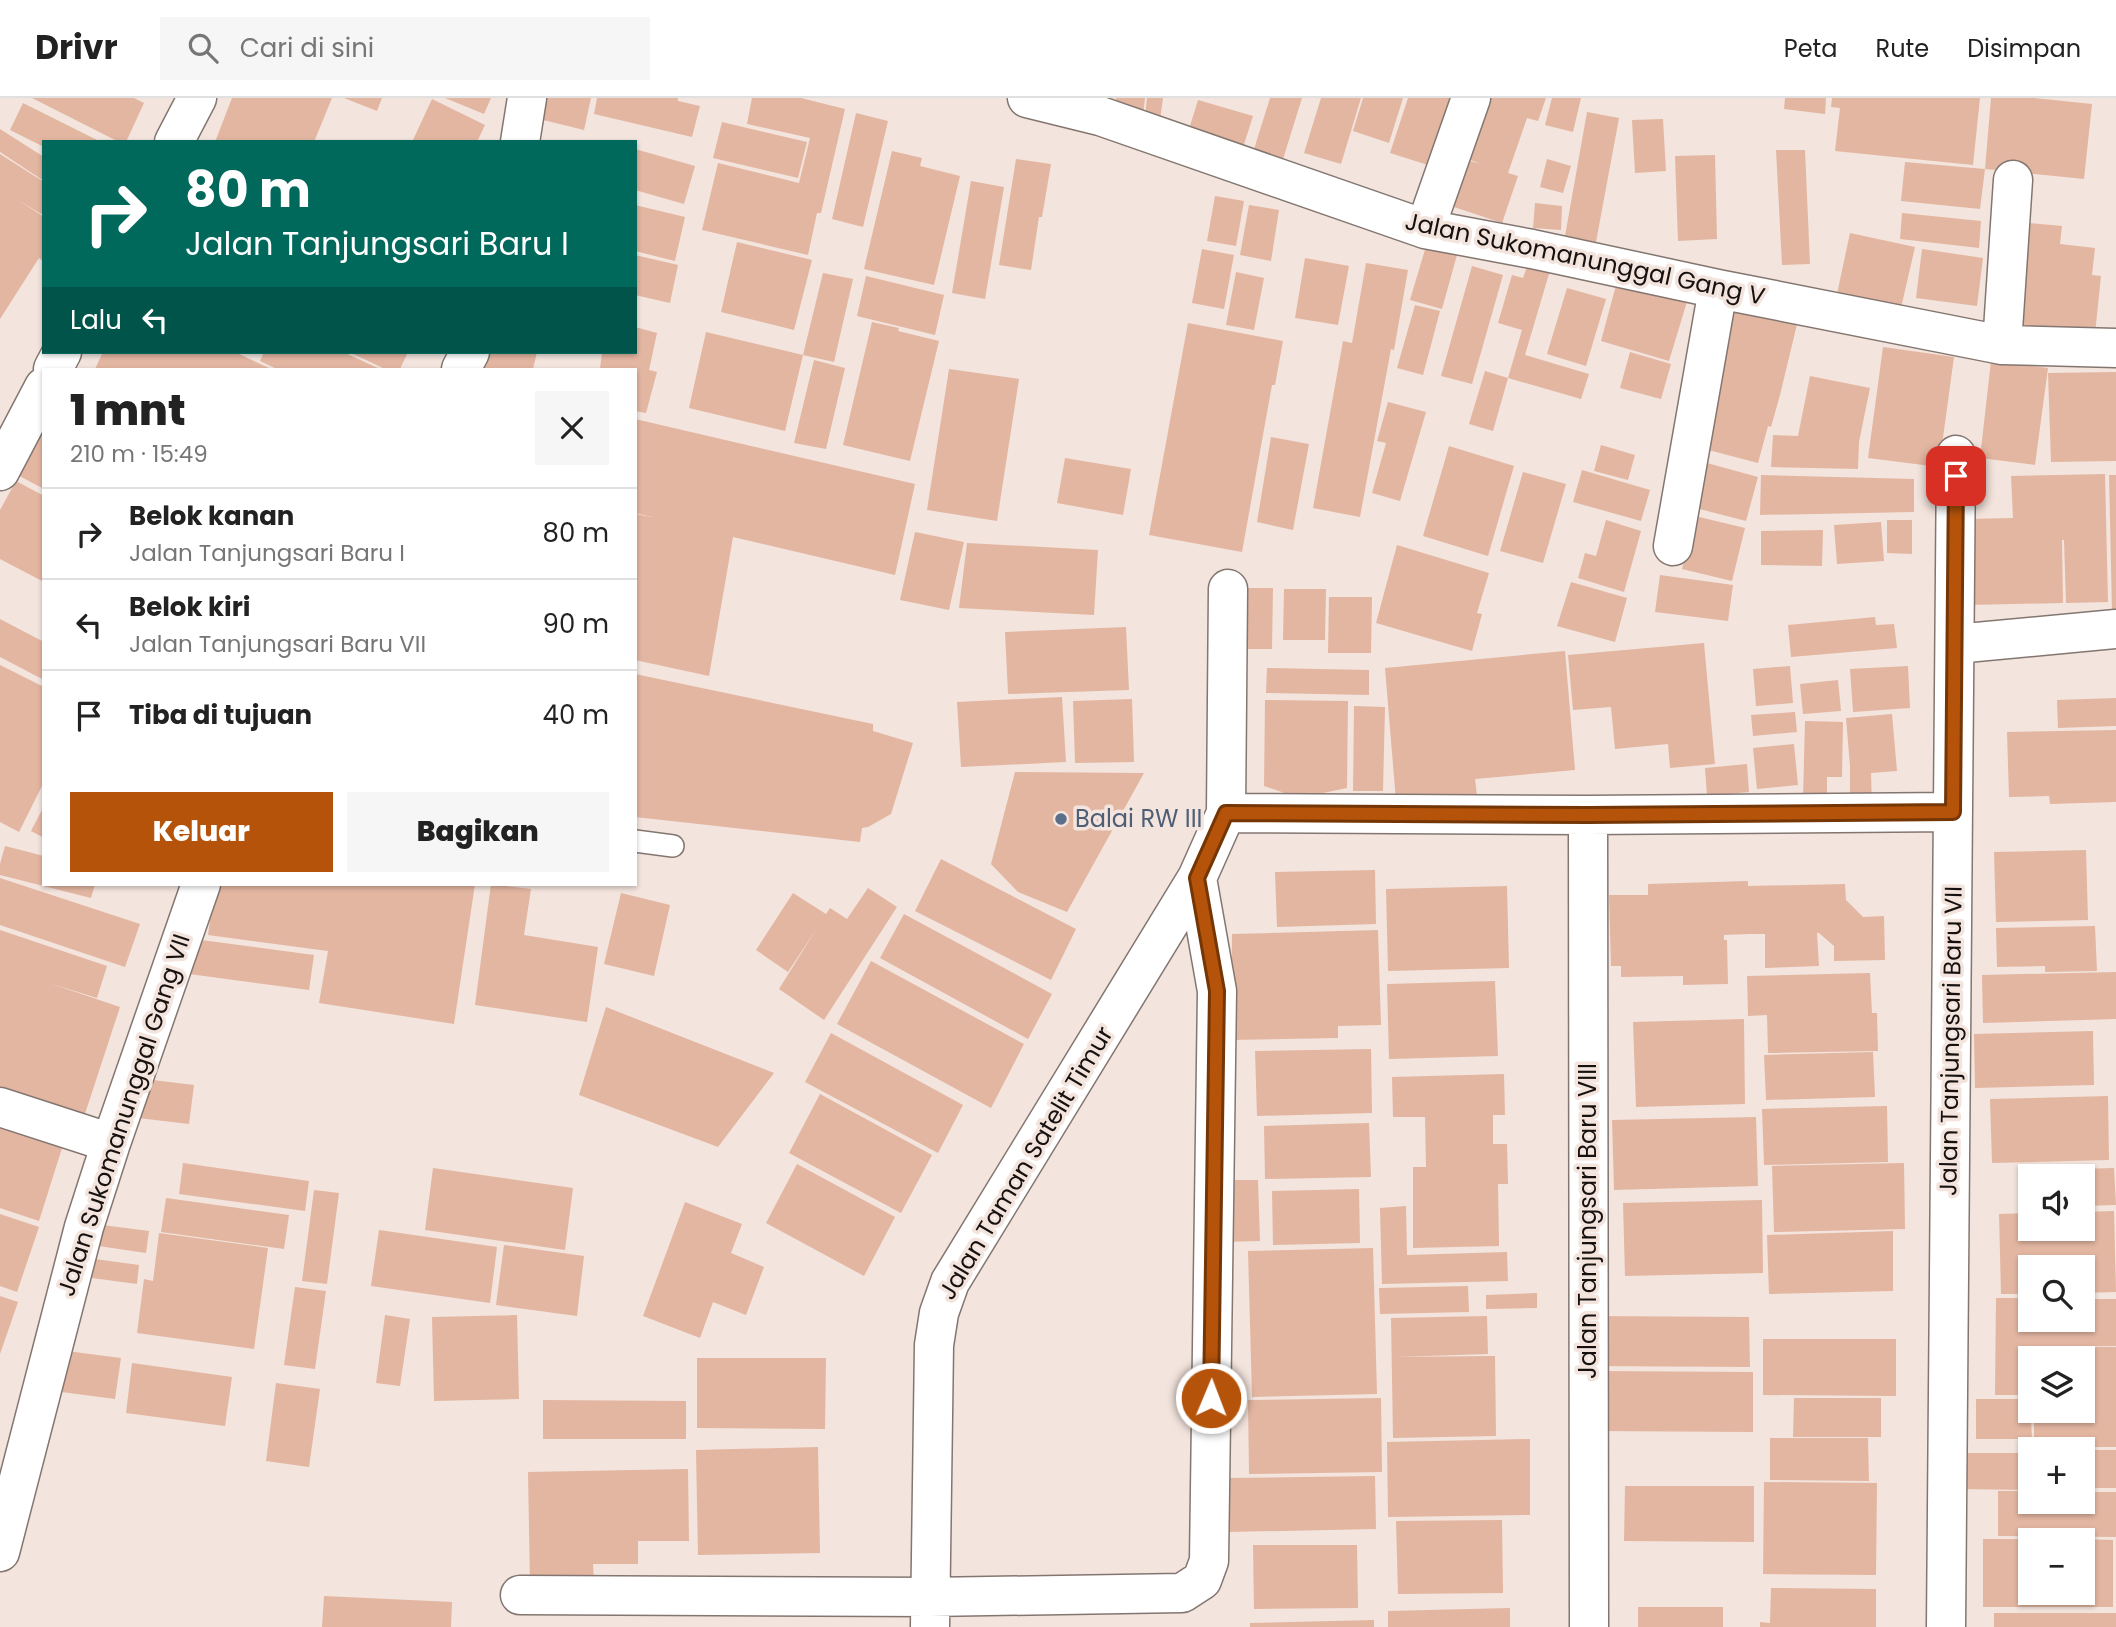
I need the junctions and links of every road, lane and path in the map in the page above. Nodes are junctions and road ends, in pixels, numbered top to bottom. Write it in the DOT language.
graph roads {
  1 [pos="197,98"];
  2 [pos="527,98"];
  3 [pos="1027,98"];
  4 [pos="1471,98"];
  5 [pos="175,140"];
  6 [pos="520,140"];
  7 [pos="2013,180"];
  8 [pos="1424,229"];
  9 [pos="1718,289"];
  10 [pos="2002,345"];
  11 [pos="2116,348"];
  12 [pos="42,391"];
  13 [pos="1956,455"];
  14 [pos="0,471"];
  15 [pos="1672,546"];
  16 [pos="1228,589"];
  17 [pos="2116,629"];
  18 [pos="1955,644"];
  19 [pos="1953,812"];
  20 [pos="1226,813"];
  21 [pos="1588,815"];
  22 [pos="637,841"];
  23 [pos="673,846"];
  24 [pos="1197,878"];
  25 [pos="200,886"];
  26 [pos="0,1107"];
  27 [pos="111,1143"];
  28 [pos="0,1552"];
  29 [pos="520,1595"];
  30 [pos="930,1612"];
  31 [pos="1589,1627"];
  32 [pos="1946,1627"];
  1 -- 5 [label="street"];
  2 -- 6 [label="street"];
  3 -- 8 [label="street, Jalan Sukomanunggal Gang V"];
  4 -- 8 [label="street"];
  7 -- 10 [label="street"];
  8 -- 9 [label="street, Jalan Sukomanunggal Gang V"];
  9 -- 10 [label="street, Jalan Sukomanunggal Gang V"];
  9 -- 15 [label="street"];
  10 -- 11 [label="street, Jalan Sukomanunggal Gang V"];
  12 -- 14 [label="street"];
  13 -- 18 [label="street, Jalan Tanjungsari Baru VII"];
  16 -- 20 [label="street, Jalan Taman Satelit Timur"];
  17 -- 18 [label="street"];
  18 -- 19 [label="street, Jalan Tanjungsari Baru VII"];
  19 -- 21 [label="street"];
  19 -- 32 [label="street, Jalan Tanjungsari Baru VII"];
  20 -- 21 [label="street"];
  20 -- 24 [label="street, Jalan Taman Satelit Timur"];
  21 -- 31 [label="street, Jalan Tanjungsari Baru VIII"];
  22 -- 23 [label="lane"];
  24 -- 30 [label="street, Jalan Taman Satelit Timur"];
  24 -- 30 [label="street"];
  25 -- 27 [label="street, Jalan Sukomanunggal Gang VII"];
  26 -- 27 [label="street"];
  27 -- 28 [label="street, Jalan Sukomanunggal Gang VII"];
  29 -- 30 [label="street"];
}
